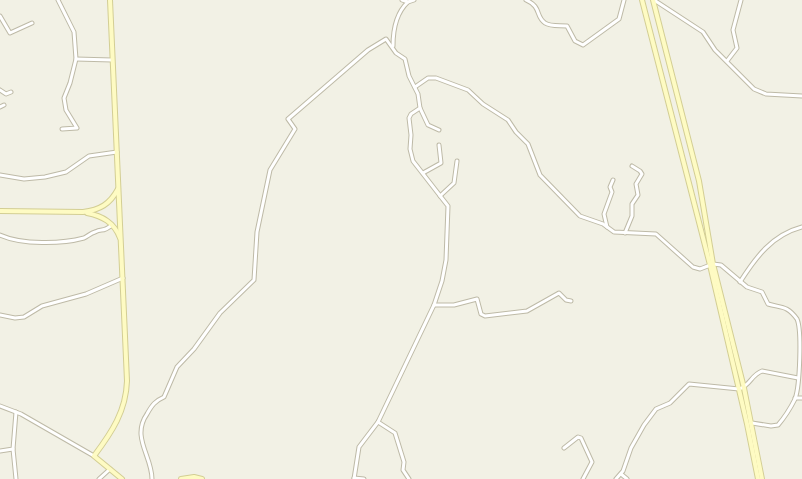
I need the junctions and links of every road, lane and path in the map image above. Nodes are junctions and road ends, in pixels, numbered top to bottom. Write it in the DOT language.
graph roads {
  1 [pos="58,0"];
  2 [pos="110,0"];
  3 [pos="402,0"];
  4 [pos="414,0"];
  5 [pos="526,0"];
  6 [pos="624,0"];
  7 [pos="642,0"];
  8 [pos="654,0"];
  9 [pos="741,0"];
  10 [pos="408,2"];
  11 [pos="0,16"];
  12 [pos="32,23"];
  13 [pos="393,47"];
  14 [pos="76,59"];
  15 [pos="112,60"];
  16 [pos="727,61"];
  17 [pos="415,87"];
  18 [pos="0,90"];
  19 [pos="11,92"];
  20 [pos="802,96"];
  21 [pos="4,105"];
  22 [pos="0,107"];
  23 [pos="420,108"];
  24 [pos="62,129"];
  25 [pos="439,130"];
  26 [pos="439,145"];
  27 [pos="117,152"];
  28 [pos="457,161"];
  29 [pos="632,166"];
  30 [pos="423,173"];
  31 [pos="0,175"];
  32 [pos="613,180"];
  33 [pos="118,188"];
  34 [pos="440,196"];
  35 [pos="0,211"];
  36 [pos="83,212"];
  37 [pos="112,225"];
  38 [pos="802,226"];
  39 [pos="607,227"];
  40 [pos="625,233"];
  41 [pos="0,235"];
  42 [pos="121,242"];
  43 [pos="712,265"];
  44 [pos="123,278"];
  45 [pos="740,282"];
  46 [pos="571,301"];
  47 [pos="434,305"];
  48 [pos="0,315"];
  49 [pos="798,378"];
  50 [pos="742,388"];
  51 [pos="795,398"];
  52 [pos="802,398"];
  53 [pos="0,406"];
  54 [pos="16,412"];
  55 [pos="378,422"];
  56 [pos="752,423"];
  57 [pos="564,448"];
  58 [pos="13,449"];
  59 [pos="0,451"];
  60 [pos="94,456"];
  61 [pos="110,469"];
  62 [pos="621,474"];
  63 [pos="354,478"];
  64 [pos="16,479"];
  65 [pos="99,479"];
  66 [pos="122,479"];
  67 [pos="152,479"];
  68 [pos="181,479"];
  69 [pos="202,479"];
  70 [pos="364,479"];
  71 [pos="409,479"];
  72 [pos="583,479"];
  73 [pos="616,479"];
  74 [pos="627,479"];
  75 [pos="758,479"];
  76 [pos="762,479"];
  1 -- 14 [label="street"];
  2 -- 15 [label="street"];
  3 -- 10 [label="street"];
  4 -- 10 [label="street"];
  5 -- 6 [label="street"];
  7 -- 43 [label="street"];
  8 -- 16 [label="street"];
  8 -- 43 [label="street"];
  9 -- 16 [label="street"];
  10 -- 13 [label="street"];
  11 -- 12 [label="street"];
  13 -- 17 [label="street"];
  13 -- 67 [label="street"];
  14 -- 15 [label="street"];
  14 -- 24 [label="street"];
  15 -- 27 [label="street"];
  16 -- 20 [label="street"];
  17 -- 23 [label="street"];
  17 -- 39 [label="street"];
  18 -- 19 [label="street"];
  21 -- 22 [label="street"];
  23 -- 25 [label="street"];
  23 -- 30 [label="street"];
  26 -- 30 [label="street"];
  27 -- 31 [label="street"];
  27 -- 33 [label="street"];
  28 -- 34 [label="street"];
  29 -- 40 [label="street"];
  30 -- 34 [label="street"];
  32 -- 39 [label="street"];
  33 -- 36 [label="street"];
  33 -- 42 [label="street"];
  34 -- 47 [label="street"];
  35 -- 36 [label="street"];
  36 -- 37 [label="street"];
  37 -- 41 [label="street"];
  37 -- 42 [label="street"];
  38 -- 45 [label="street"];
  39 -- 40 [label="street"];
  40 -- 43 [label="street"];
  42 -- 44 [label="street"];
  43 -- 45 [label="street"];
  43 -- 50 [label="street"];
  44 -- 48 [label="street"];
  44 -- 60 [label="street"];
  45 -- 49 [label="street"];
  46 -- 47 [label="street"];
  47 -- 55 [label="street"];
  49 -- 50 [label="street"];
  49 -- 51 [label="street"];
  50 -- 56 [label="street"];
  50 -- 62 [label="street"];
  50 -- 75 [label="street"];
  51 -- 52 [label="street"];
  51 -- 56 [label="street"];
  53 -- 54 [label="street"];
  54 -- 58 [label="street"];
  54 -- 60 [label="street"];
  55 -- 63 [label="street"];
  55 -- 71 [label="street"];
  56 -- 76 [label="street"];
  57 -- 72 [label="street"];
  58 -- 59 [label="street"];
  58 -- 64 [label="street"];
  60 -- 61 [label="street"];
  61 -- 65 [label="street"];
  61 -- 66 [label="street"];
  62 -- 73 [label="street"];
  62 -- 74 [label="street"];
  63 -- 70 [label="street"];
  68 -- 69 [label="street"];
}
